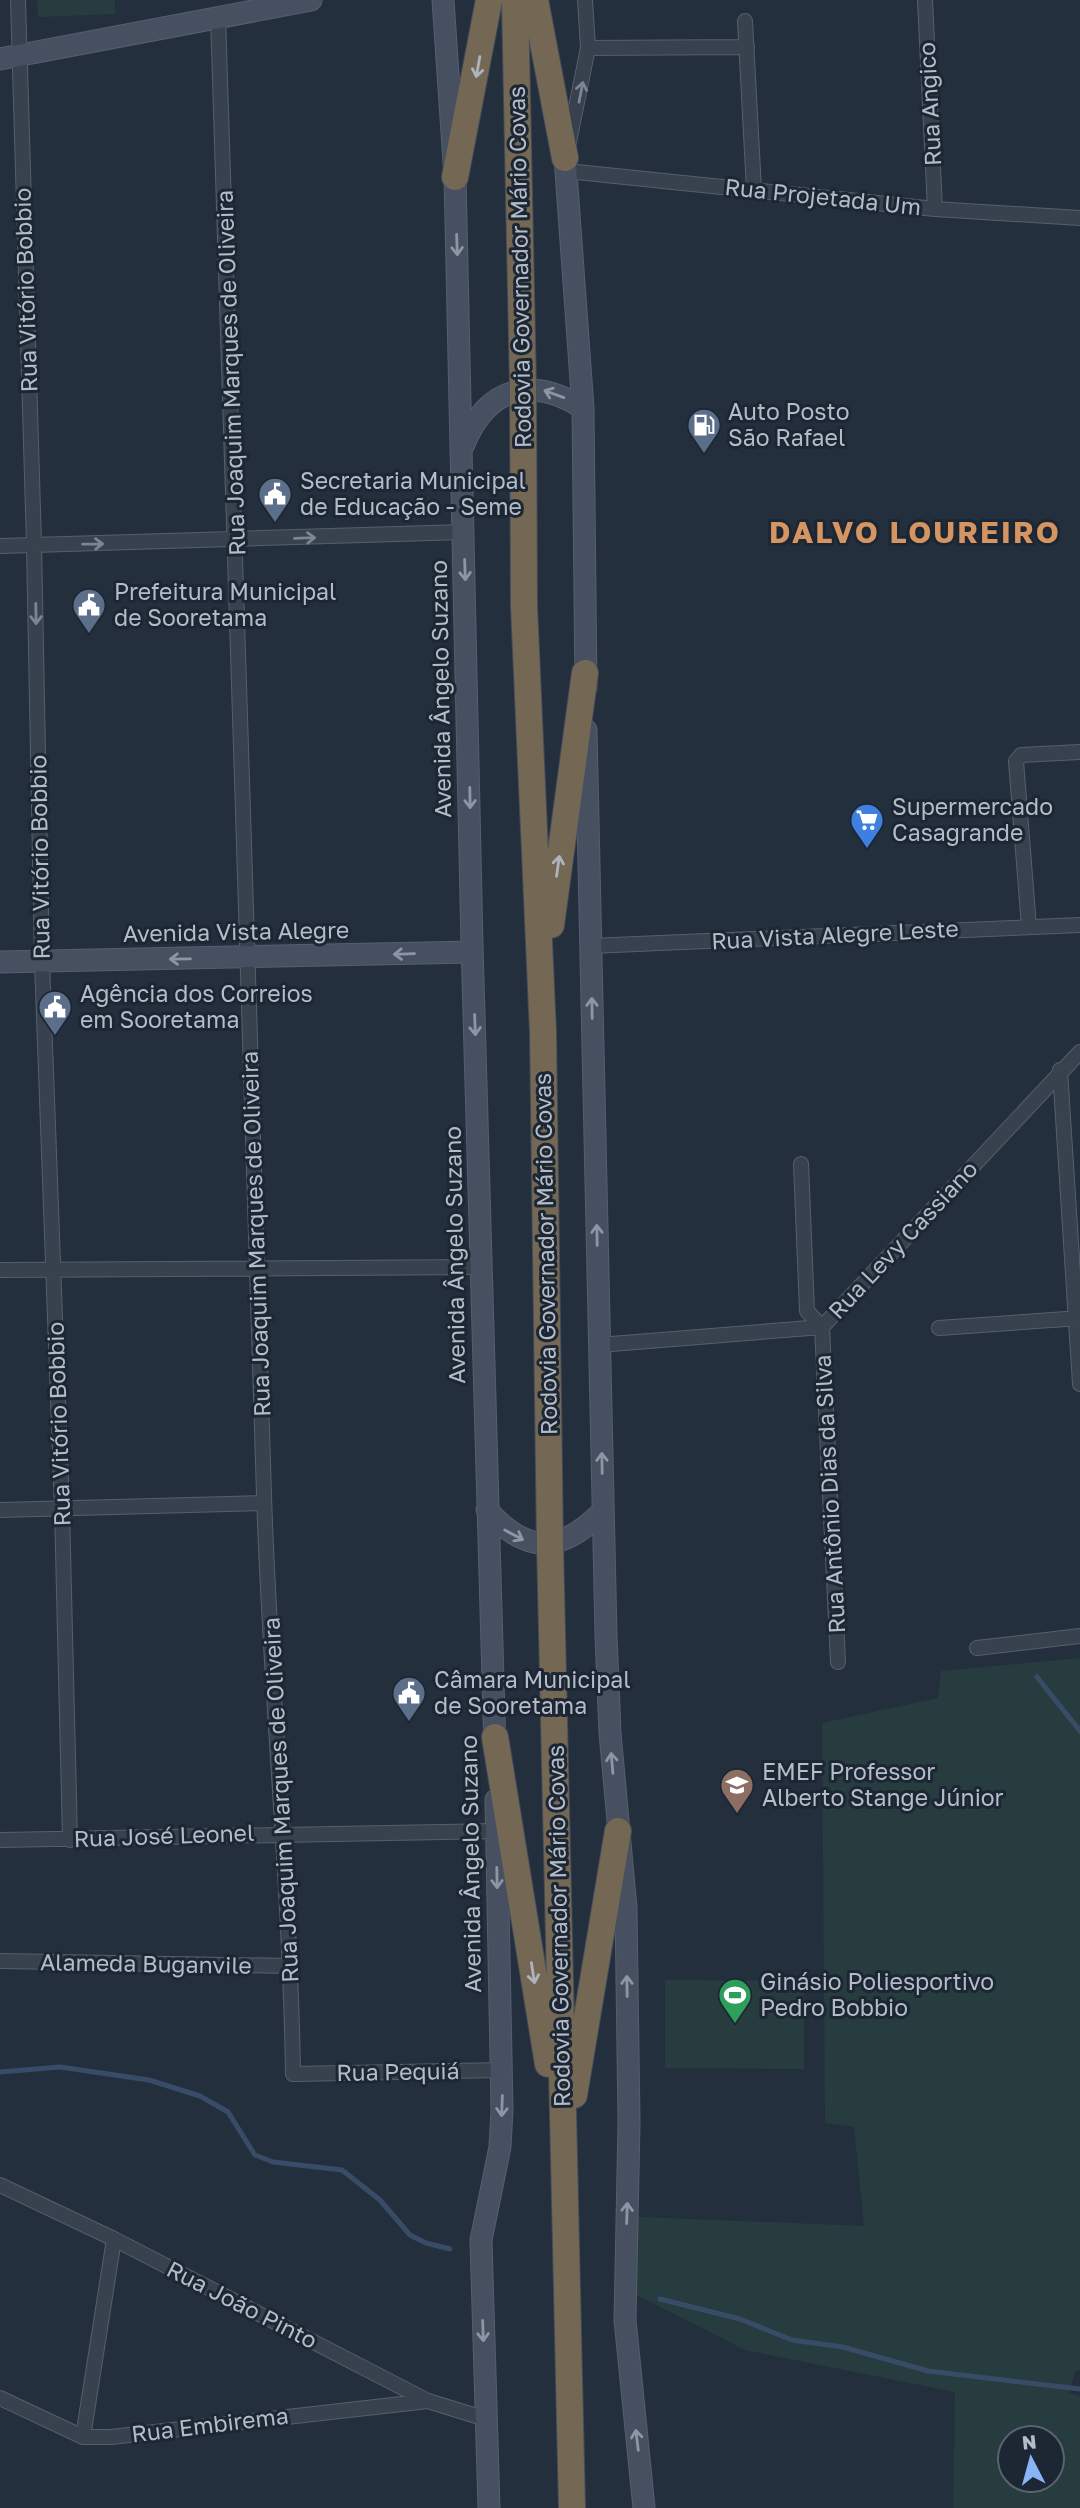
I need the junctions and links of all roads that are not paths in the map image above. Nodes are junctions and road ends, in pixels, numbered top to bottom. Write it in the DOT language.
graph roads {
  1 [pos="19,0"];
  2 [pos="311,0"];
  3 [pos="443,0"];
  4 [pos="489,0"];
  5 [pos="515,0"];
  6 [pos="535,0"];
  7 [pos="585,0"];
  8 [pos="925,0"];
  9 [pos="218,16"];
  10 [pos="746,21"];
  11 [pos="747,47"];
  12 [pos="588,48"];
  13 [pos="10,57"];
  14 [pos="566,165"];
  15 [pos="455,177"];
  16 [pos="754,190"];
  17 [pos="935,209"];
  18 [pos="1080,218"];
  19 [pos="523,387"];
  20 [pos="583,408"];
  21 [pos="463,447"];
  22 [pos="464,532"];
  23 [pos="237,541"];
  24 [pos="34,545"];
  25 [pos="0,546"];
  26 [pos="585,673"];
  27 [pos="1080,752"];
  28 [pos="1080,925"];
  29 [pos="1028,927"];
  30 [pos="591,946"];
  31 [pos="472,951"];
  32 [pos="248,958"];
  33 [pos="0,962"];
  34 [pos="42,962"];
  35 [pos="543,1032"];
  36 [pos="1080,1052"];
  37 [pos="1060,1070"];
  38 [pos="801,1164"];
  39 [pos="257,1266"];
  40 [pos="482,1267"];
  41 [pos="53,1268"];
  42 [pos="0,1270"];
  43 [pos="1077,1318"];
  44 [pos="822,1328"];
  45 [pos="939,1328"];
  46 [pos="600,1345"];
  47 [pos="1080,1384"];
  48 [pos="264,1503"];
  49 [pos="62,1508"];
  50 [pos="0,1510"];
  51 [pos="487,1510"];
  52 [pos="602,1512"];
  53 [pos="550,1545"];
  54 [pos="1080,1636"];
  55 [pos="977,1648"];
  56 [pos="838,1662"];
  57 [pos="495,1737"];
  58 [pos="497,1831"];
  59 [pos="618,1831"];
  60 [pos="284,1832"];
  61 [pos="0,1840"];
  62 [pos="70,1840"];
  63 [pos="0,1961"];
  64 [pos="291,1966"];
  65 [pos="503,2070"];
  66 [pos="293,2074"];
  67 [pos="564,2158"];
  68 [pos="0,2185"];
  69 [pos="114,2239"];
  70 [pos="0,2398"];
  71 [pos="428,2401"];
  72 [pos="486,2419"];
  73 [pos="83,2437"];
  74 [pos="489,2508"];
  75 [pos="572,2508"];
  76 [pos="644,2508"];
  1 -- 13 [label="street, Rua Vitório Bobbio"];
  2 -- 9 [label="main road"];
  3 -- 15 [label="main road, Avenida Ângelo Suzano"];
  4 -- 15 [label="highway, one-way"];
  5 -- 19 [label="highway, Rodovia Governador Mário Covas"];
  6 -- 14 [label="highway"];
  7 -- 12 [label="street"];
  8 -- 17 [label="street, Rua Angico"];
  9 -- 13 [label="main road"];
  9 -- 23 [label="street, Rua Joaquim Marques de Oliveira"];
  10 -- 11 [label="street"];
  11 -- 12 [label="street"];
  11 -- 16 [label="street"];
  14 -- 12 [label="street, one-way"];
  13 -- 24 [label="street, Rua Vitório Bobbio"];
  14 -- 16 [label="street, Rua Projetada Um"];
  14 -- 20 [label="main road"];
  15 -- 21 [label="main road, Avenida Ângelo Suzano, one-way"];
  16 -- 17 [label="street, Rua Projetada Um"];
  17 -- 18 [label="street, Rua Projetada Um"];
  20 -- 19 [label="main road, one-way"];
  19 -- 21 [label="main road"];
  19 -- 35 [label="highway, Rodovia Governador Mário Covas"];
  20 -- 26 [label="main road"];
  21 -- 22 [label="main road, Avenida Ângelo Suzano"];
  23 -- 22 [label="street, one-way"];
  22 -- 31 [label="main road, Avenida Ângelo Suzano, one-way"];
  24 -- 23 [label="street, one-way"];
  23 -- 32 [label="street, Rua Joaquim Marques de Oliveira"];
  24 -- 25 [label="street"];
  24 -- 34 [label="street, Rua Vitório Bobbio, one-way"];
  26 -- 30 [label="main road"];
  35 -- 26 [label="highway, one-way"];
  27 -- 29 [label="street"];
  28 -- 29 [label="street, Rua Vista Alegre Leste"];
  29 -- 30 [label="street, Rua Vista Alegre Leste"];
  46 -- 30 [label="main road, one-way"];
  31 -- 32 [label="main road, Avenida Vista Alegre, one-way"];
  31 -- 40 [label="main road, Avenida Ângelo Suzano, one-way"];
  32 -- 34 [label="main road, Avenida Vista Alegre, one-way"];
  32 -- 39 [label="street, Rua Joaquim Marques de Oliveira"];
  33 -- 34 [label="main road, Avenida Vista Alegre"];
  34 -- 41 [label="street, Rua Vitório Bobbio"];
  35 -- 53 [label="highway, Rodovia Governador Mário Covas"];
  36 -- 37 [label="street, Rua Levy Cassiano"];
  37 -- 43 [label="street"];
  37 -- 44 [label="street, Rua Levy Cassiano"];
  38 -- 44 [label="street, Rua Antônio Dias da Silva"];
  39 -- 40 [label="street"];
  39 -- 41 [label="street"];
  39 -- 48 [label="street, Rua Joaquim Marques de Oliveira"];
  40 -- 51 [label="main road, Avenida Ângelo Suzano"];
  41 -- 42 [label="street"];
  41 -- 49 [label="street, Rua Vitório Bobbio"];
  43 -- 45 [label="street"];
  43 -- 47 [label="street"];
  44 -- 46 [label="street, Rua Levy Cassiano"];
  44 -- 56 [label="street, Rua Antônio Dias da Silva"];
  52 -- 46 [label="main road, one-way"];
  48 -- 49 [label="street"];
  48 -- 60 [label="street, Rua Joaquim Marques de Oliveira"];
  49 -- 50 [label="street"];
  49 -- 62 [label="street, Rua Vitório Bobbio"];
  51 -- 53 [label="main road, one-way"];
  51 -- 57 [label="main road, Avenida Ângelo Suzano"];
  52 -- 53 [label="main road"];
  59 -- 52 [label="main road, one-way"];
  53 -- 67 [label="highway, Rodovia Governador Mário Covas"];
  54 -- 55 [label="street"];
  57 -- 58 [label="main road, Avenida Ângelo Suzano"];
  57 -- 67 [label="highway, one-way"];
  58 -- 60 [label="street, Rua José Leonel"];
  58 -- 65 [label="main road, Avenida Ângelo Suzano, one-way"];
  59 -- 67 [label="highway"];
  76 -- 59 [label="main road, one-way"];
  60 -- 62 [label="street, Rua José Leonel"];
  60 -- 64 [label="street, Rua Joaquim Marques de Oliveira"];
  61 -- 62 [label="street, Rua José Leonel"];
  63 -- 64 [label="street, Alameda Buganvile"];
  64 -- 66 [label="street, Rua Joaquim Marques de Oliveira"];
  65 -- 66 [label="street, Rua Pequiá"];
  65 -- 72 [label="main road, Avenida Ângelo Suzano, one-way"];
  67 -- 75 [label="highway, Rodovia Governador Mário Covas"];
  68 -- 69 [label="street, Rua João Pinto"];
  69 -- 71 [label="street, Rua João Pinto"];
  69 -- 73 [label="street"];
  70 -- 73 [label="street, Rua Embirema"];
  71 -- 72 [label="street, Rua João Pinto"];
  71 -- 73 [label="street, Rua Embirema"];
  72 -- 74 [label="main road, Avenida Ângelo Suzano"];
}
